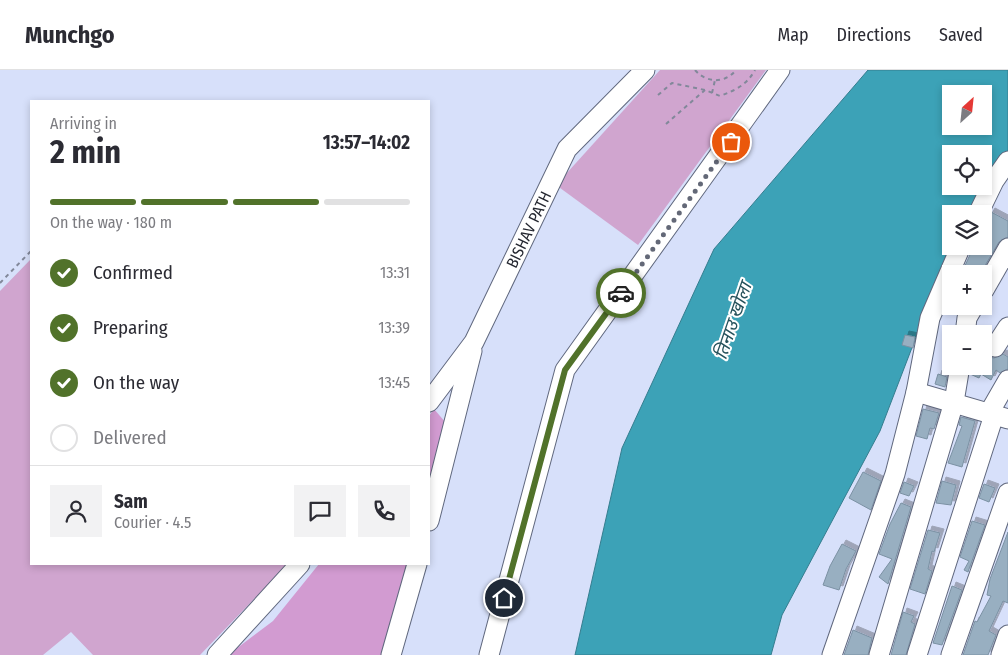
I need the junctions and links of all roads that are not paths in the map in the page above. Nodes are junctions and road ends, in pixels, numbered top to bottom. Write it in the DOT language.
graph roads {
  1 [pos="645,70"];
  2 [pos="780,70"];
  3 [pos="1008,161"];
  4 [pos="982,205"];
  5 [pos="1008,248"];
  6 [pos="957,255"];
  7 [pos="992,276"];
  8 [pos="1008,326"];
  9 [pos="474,342"];
  10 [pos="992,346"];
  11 [pos="958,375"];
  12 [pos="1008,380"];
  13 [pos="916,392"];
  14 [pos="430,401"];
  15 [pos="954,402"];
  16 [pos="997,416"];
  17 [pos="1008,493"];
  18 [pos="430,517"];
  19 [pos="299,565"];
  20 [pos="416,565"];
  21 [pos="1008,635"];
  22 [pos="217,655"];
  23 [pos="391,655"];
  24 [pos="489,655"];
  25 [pos="832,655"];
  26 [pos="879,655"];
  27 [pos="917,655"];
  28 [pos="951,655"];
  29 [pos="1001,655"];
  1 -- 9 [label="street, BISHAV PATH"];
  2 -- 24 [label="street"];
  3 -- 4 [label="street"];
  5 -- 7 [label="street"];
  6 -- 13 [label="street"];
  8 -- 10 [label="street"];
  9 -- 14 [label="street, BISHAV PATH"];
  9 -- 18 [label="street"];
  11 -- 15 [label="street"];
  12 -- 16 [label="street"];
  13 -- 15 [label="street"];
  13 -- 25 [label="street"];
  15 -- 16 [label="street"];
  15 -- 26 [label="street"];
  16 -- 27 [label="street"];
  17 -- 28 [label="street"];
  19 -- 22 [label="street"];
  20 -- 23 [label="street"];
  21 -- 29 [label="street"];
}
